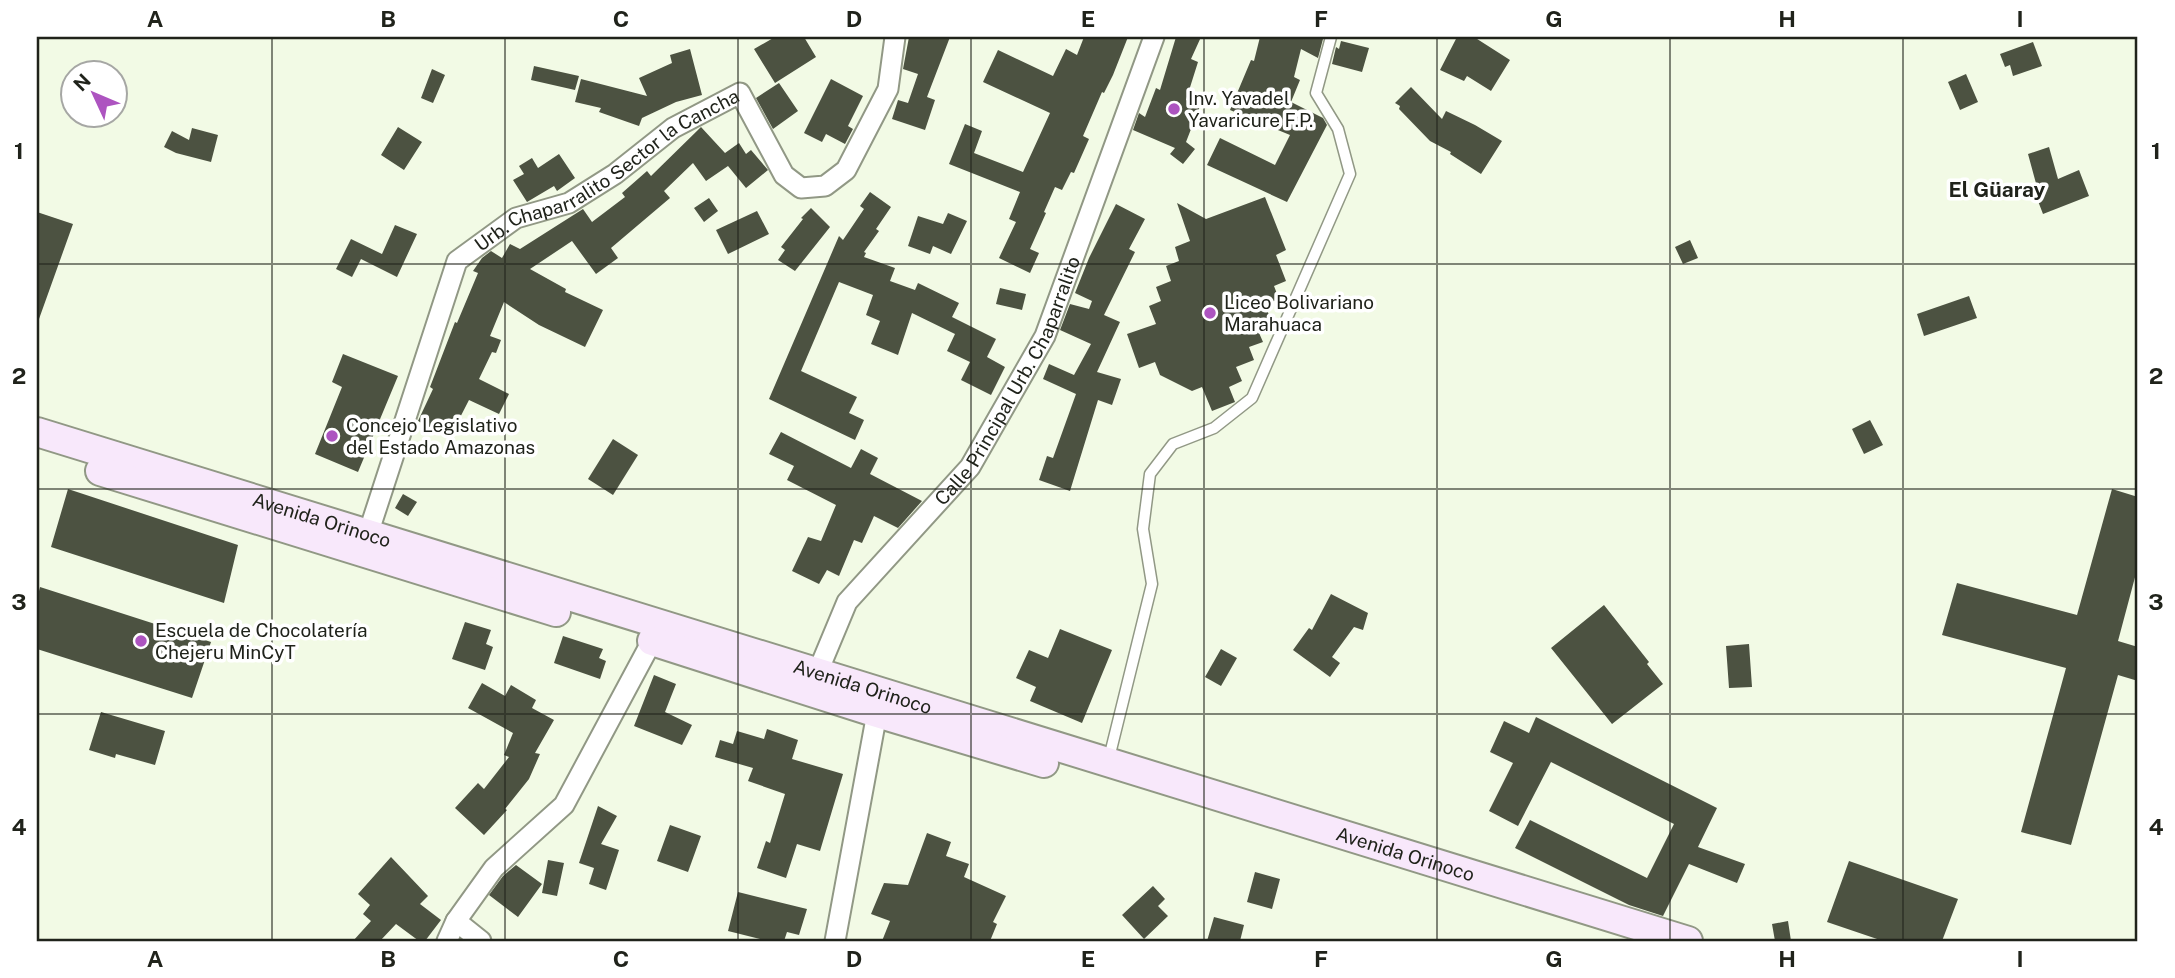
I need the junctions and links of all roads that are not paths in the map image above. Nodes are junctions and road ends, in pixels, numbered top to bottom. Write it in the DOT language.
graph roads {
  1 [pos="895,37"];
  2 [pos="1154,37"];
  3 [pos="1331,37"];
  4 [pos="37,432"];
  5 [pos="37,452"];
  6 [pos="368,534"];
  7 [pos="652,642"];
  8 [pos="813,682"];
  9 [pos="877,713"];
  10 [pos="1108,762"];
  11 [pos="456,921"];
  12 [pos="447,941"];
  13 [pos="481,941"];
  14 [pos="835,941"];
  15 [pos="1625,941"];
  16 [pos="1688,941"];
  1 -- 6 [label="street, Urb. Chaparralito Sector la Cancha"];
  2 -- 8 [label="street, Calle Principal Urb. Chaparralito"];
  3 -- 10 [label="lane"];
  4 -- 6 [label="street, Avenida Orinoco"];
  5 -- 7 [label="street, Avenida Orinoco"];
  6 -- 8 [label="street, Avenida Orinoco"];
  7 -- 8 [label="street, Avenida Orinoco"];
  7 -- 11 [label="street"];
  8 -- 9 [label="street, Avenida Orinoco"];
  8 -- 10 [label="street, Avenida Orinoco"];
  9 -- 14 [label="street"];
  9 -- 15 [label="street, Avenida Orinoco"];
  10 -- 16 [label="street, Avenida Orinoco"];
  11 -- 12 [label="street"];
  11 -- 13 [label="street"];
}
